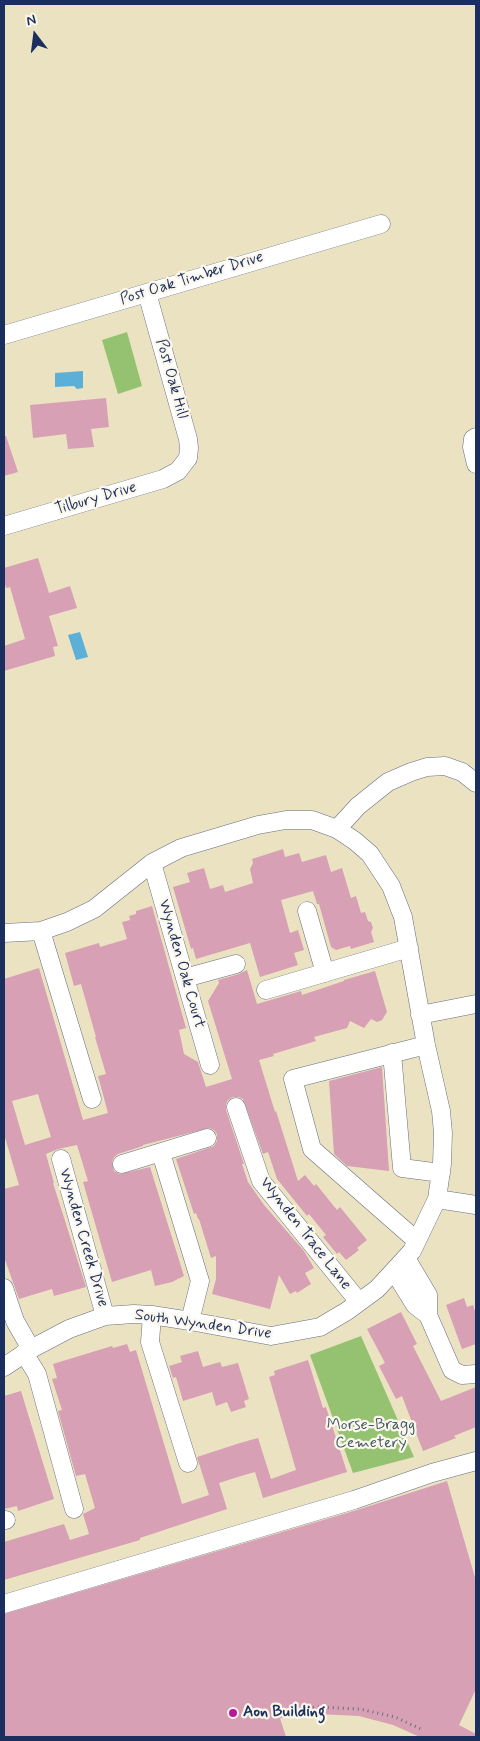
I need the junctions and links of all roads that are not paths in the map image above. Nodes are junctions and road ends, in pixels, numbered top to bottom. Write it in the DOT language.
graph roads {
  1 [pos="381,224"];
  2 [pos="147,293"];
  3 [pos="4,335"];
  4 [pos="476,437"];
  5 [pos="476,464"];
  6 [pos="183,465"];
  7 [pos="4,526"];
  8 [pos="476,783"];
  9 [pos="337,830"];
  10 [pos="152,863"];
  11 [pos="307,911"];
  12 [pos="41,931"];
  13 [pos="4,933"];
  14 [pos="409,948"];
  15 [pos="236,964"];
  16 [pos="325,973"];
  17 [pos="185,978"];
  18 [pos="266,990"];
  19 [pos="476,1004"];
  20 [pos="420,1015"];
  21 [pos="426,1045"];
  22 [pos="392,1053"];
  23 [pos="210,1065"];
  24 [pos="92,1099"];
  25 [pos="236,1107"];
  26 [pos="207,1138"];
  27 [pos="161,1152"];
  28 [pos="61,1159"];
  29 [pos="122,1164"];
  30 [pos="441,1173"];
  31 [pos="437,1198"];
  32 [pos="476,1205"];
  33 [pos="417,1241"];
  34 [pos="400,1264"];
  35 [pos="4,1288"];
  36 [pos="359,1302"];
  37 [pos="152,1315"];
  38 [pos="105,1316"];
  39 [pos="190,1321"];
  40 [pos="28,1351"];
  41 [pos="4,1367"];
  42 [pos="476,1374"];
  43 [pos="476,1461"];
  44 [pos="188,1463"];
  45 [pos="74,1510"];
  46 [pos="4,1604"];
  1 -- 2 [label="street, Post Oak Timber Drive"];
  2 -- 3 [label="street, Post Oak Timber Drive"];
  2 -- 6 [label="street, Post Oak Hill"];
  4 -- 5 [label="street"];
  6 -- 7 [label="street, Tilbury Drive"];
  8 -- 9 [label="street"];
  9 -- 10 [label="street, South Wynden Drive"];
  9 -- 14 [label="street, South Wynden Drive"];
  10 -- 12 [label="street, South Wynden Drive"];
  10 -- 17 [label="street, Wynden Oak Court"];
  11 -- 16 [label="street"];
  12 -- 13 [label="street, South Wynden Drive"];
  12 -- 24 [label="street"];
  14 -- 16 [label="street"];
  14 -- 20 [label="street, South Wynden Drive"];
  15 -- 17 [label="street"];
  16 -- 18 [label="street"];
  17 -- 23 [label="street, Wynden Oak Court"];
  19 -- 20 [label="street"];
  20 -- 21 [label="street, South Wynden Drive"];
  21 -- 22 [label="street"];
  21 -- 30 [label="street, South Wynden Drive"];
  22 -- 30 [label="street"];
  22 -- 33 [label="street"];
  25 -- 36 [label="street, Wynden Trace Lane"];
  26 -- 27 [label="street"];
  27 -- 29 [label="street"];
  27 -- 39 [label="street"];
  28 -- 38 [label="street, Wynden Creek Drive"];
  30 -- 31 [label="street, South Wynden Drive"];
  31 -- 32 [label="street"];
  31 -- 33 [label="street, South Wynden Drive"];
  33 -- 34 [label="street, South Wynden Drive"];
  34 -- 36 [label="street, South Wynden Drive"];
  34 -- 42 [label="street"];
  35 -- 40 [label="street"];
  36 -- 39 [label="street, South Wynden Drive"];
  37 -- 38 [label="street, South Wynden Drive"];
  37 -- 39 [label="street, South Wynden Drive"];
  37 -- 44 [label="street"];
  38 -- 40 [label="street, South Wynden Drive"];
  40 -- 41 [label="street, South Wynden Drive"];
  40 -- 45 [label="street"];
  43 -- 46 [label="street"];
}
